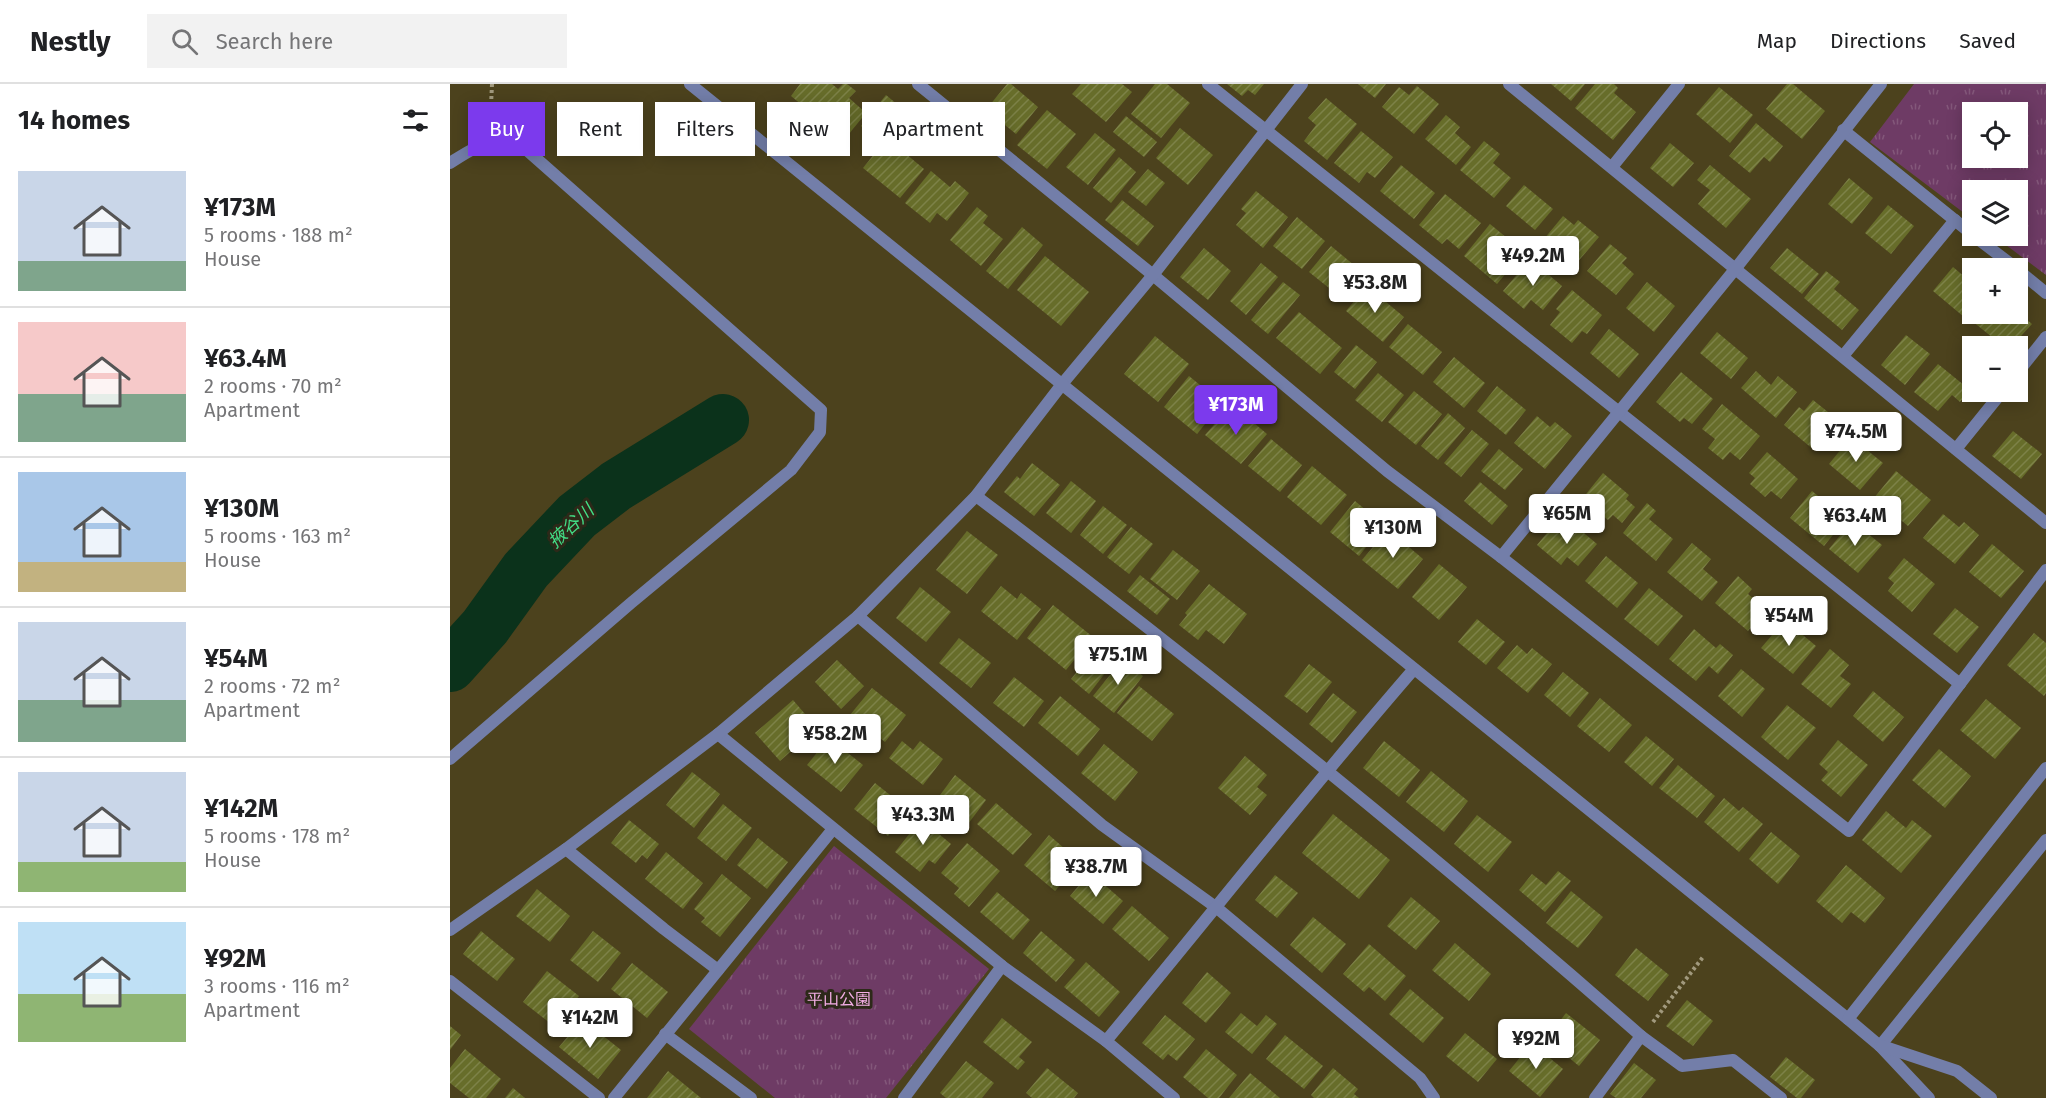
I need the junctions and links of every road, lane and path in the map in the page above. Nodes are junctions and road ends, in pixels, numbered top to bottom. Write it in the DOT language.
graph roads {
  1 [pos="492,84"];
  2 [pos="690,84"];
  3 [pos="918,84"];
  4 [pos="1208,84"];
  5 [pos="1302,84"];
  6 [pos="1509,84"];
  7 [pos="1679,84"];
  8 [pos="1881,84"];
  9 [pos="491,102"];
  10 [pos="1266,130"];
  11 [pos="1844,130"];
  12 [pos="468,152"];
  13 [pos="533,156"];
  14 [pos="450,163"];
  15 [pos="1612,167"];
  16 [pos="1955,220"];
  17 [pos="1962,226"];
  18 [pos="1987,246"];
  19 [pos="2003,258"];
  20 [pos="1736,268"];
  21 [pos="1153,275"];
  22 [pos="2028,278"];
  23 [pos="2046,293"];
  24 [pos="2046,337"];
  25 [pos="1844,356"];
  26 [pos="2028,360"];
  27 [pos="1063,383"];
  28 [pos="1994,402"];
  29 [pos="1619,412"];
  30 [pos="1956,448"];
  31 [pos="976,496"];
  32 [pos="2046,523"];
  33 [pos="1501,557"];
  34 [pos="2046,570"];
  35 [pos="858,616"];
  36 [pos="1414,669"];
  37 [pos="1960,684"];
  38 [pos="717,734"];
  39 [pos="450,759"];
  40 [pos="2046,768"];
  41 [pos="1326,771"];
  42 [pos="833,829"];
  43 [pos="2046,840"];
  44 [pos="566,849"];
  45 [pos="1217,908"];
  46 [pos="450,930"];
  47 [pos="1703,957"];
  48 [pos="1002,966"];
  49 [pos="717,970"];
  50 [pos="450,981"];
  51 [pos="1848,1019"];
  52 [pos="665,1034"];
  53 [pos="1641,1036"];
  54 [pos="1106,1041"];
  55 [pos="1880,1046"];
  56 [pos="598,1098"];
  57 [pos="614,1098"];
  58 [pos="751,1098"];
  59 [pos="904,1098"];
  60 [pos="1174,1098"];
  61 [pos="1434,1098"];
  62 [pos="1595,1098"];
  63 [pos="1781,1098"];
  64 [pos="1929,1098"];
  65 [pos="1991,1098"];
  1 -- 9 [label="path"];
  2 -- 27 [label="street"];
  3 -- 21 [label="street"];
  4 -- 10 [label="street"];
  5 -- 10 [label="street"];
  6 -- 15 [label="street"];
  7 -- 15 [label="street"];
  8 -- 11 [label="street"];
  10 -- 21 [label="street"];
  10 -- 29 [label="street"];
  11 -- 16 [label="street"];
  11 -- 20 [label="street"];
  12 -- 14 [label="street"];
  13 -- 39 [label="street"];
  15 -- 20 [label="street"];
  16 -- 17 [label="street"];
  16 -- 25 [label="street"];
  18 -- 19 [label="street"];
  20 -- 25 [label="street"];
  20 -- 29 [label="street"];
  21 -- 27 [label="street"];
  21 -- 33 [label="street"];
  22 -- 23 [label="street"];
  24 -- 26 [label="street"];
  25 -- 30 [label="street"];
  27 -- 31 [label="street"];
  27 -- 36 [label="street"];
  28 -- 30 [label="street"];
  29 -- 33 [label="street"];
  29 -- 37 [label="street"];
  30 -- 32 [label="street"];
  31 -- 35 [label="street"];
  31 -- 41 [label="street"];
  33 -- 37 [label="street"];
  34 -- 37 [label="street"];
  35 -- 38 [label="street"];
  35 -- 45 [label="street"];
  36 -- 41 [label="street"];
  36 -- 51 [label="street"];
  38 -- 42 [label="street"];
  38 -- 44 [label="street"];
  40 -- 51 [label="street"];
  41 -- 45 [label="street"];
  41 -- 53 [label="street"];
  42 -- 48 [label="street"];
  42 -- 49 [label="street"];
  43 -- 55 [label="street"];
  44 -- 46 [label="street"];
  44 -- 49 [label="street"];
  45 -- 54 [label="street"];
  45 -- 61 [label="street"];
  47 -- 53 [label="path"];
  48 -- 54 [label="street"];
  48 -- 59 [label="street"];
  49 -- 52 [label="street"];
  50 -- 56 [label="street"];
  51 -- 55 [label="street"];
  52 -- 57 [label="street"];
  52 -- 58 [label="street"];
  53 -- 62 [label="street"];
  53 -- 63 [label="street"];
  54 -- 60 [label="street"];
  55 -- 64 [label="street"];
  55 -- 65 [label="street"];
}
